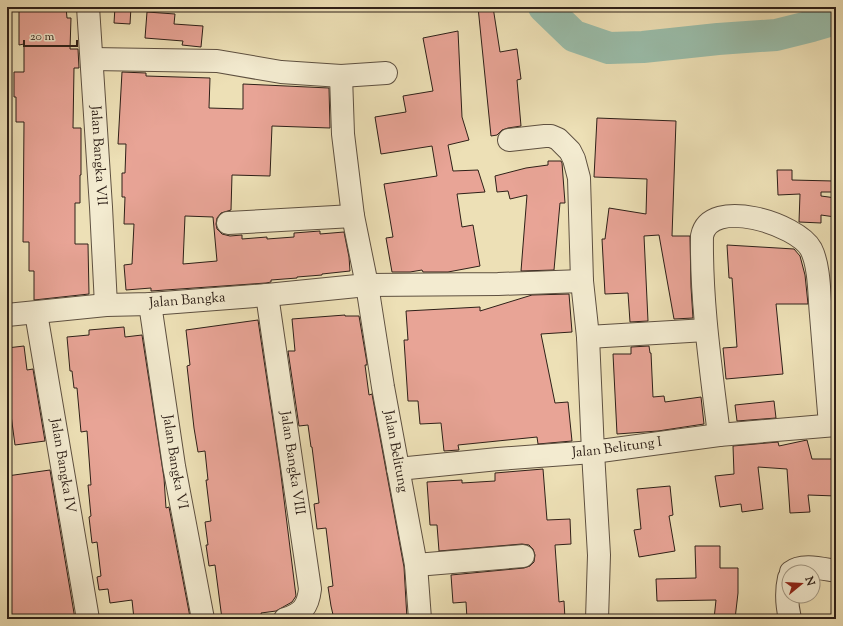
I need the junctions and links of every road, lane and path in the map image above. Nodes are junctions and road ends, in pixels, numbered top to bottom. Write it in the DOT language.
graph roads {
  1 [pos="88,7"];
  2 [pos="92,59"];
  3 [pos="386,73"];
  4 [pos="341,76"];
  5 [pos="509,140"];
  6 [pos="353,216"];
  7 [pos="228,223"];
  8 [pos="582,282"];
  9 [pos="367,285"];
  10 [pos="267,295"];
  11 [pos="150,304"];
  12 [pos="106,305"];
  13 [pos="36,313"];
  14 [pos="7,315"];
  15 [pos="706,330"];
  16 [pos="588,337"];
  17 [pos="833,425"];
  18 [pos="719,435"];
  19 [pos="593,452"];
  20 [pos="398,469"];
  21 [pos="523,556"];
  22 [pos="416,565"];
  23 [pos="821,570"];
  24 [pos="836,571"];
  25 [pos="787,604"];
  26 [pos="88,619"];
  27 [pos="204,619"];
  28 [pos="285,619"];
  29 [pos="420,619"];
  30 [pos="597,619"];
  31 [pos="790,619"];
  1 -- 2 [label="street, Jalan Bangka VII"];
  2 -- 4 [label="street"];
  2 -- 12 [label="street, Jalan Bangka VII"];
  3 -- 4 [label="street"];
  4 -- 6 [label="street, Jalan Belitung"];
  5 -- 8 [label="street"];
  6 -- 7 [label="street"];
  6 -- 9 [label="street, Jalan Belitung"];
  8 -- 9 [label="street, Jalan Bangka"];
  8 -- 16 [label="street"];
  9 -- 10 [label="street, Jalan Bangka"];
  9 -- 20 [label="street, Jalan Belitung"];
  10 -- 11 [label="street, Jalan Bangka"];
  10 -- 28 [label="street, Jalan Bangka VIII"];
  11 -- 12 [label="street, Jalan Bangka"];
  11 -- 27 [label="street, Jalan Bangka VI"];
  12 -- 13 [label="street, Jalan Bangka"];
  13 -- 14 [label="street, Jalan Bangka"];
  13 -- 26 [label="street, Jalan Bangka IV"];
  15 -- 16 [label="street"];
  15 -- 17 [label="street"];
  15 -- 18 [label="street"];
  16 -- 19 [label="street"];
  17 -- 18 [label="street, Jalan Belitung I"];
  18 -- 19 [label="street, Jalan Belitung I"];
  19 -- 20 [label="street, Jalan Belitung I"];
  19 -- 30 [label="street"];
  20 -- 22 [label="street, Jalan Belitung"];
  21 -- 22 [label="street"];
  22 -- 29 [label="street, Jalan Belitung"];
  23 -- 24 [label="street"];
  25 -- 31 [label="street"];
}
